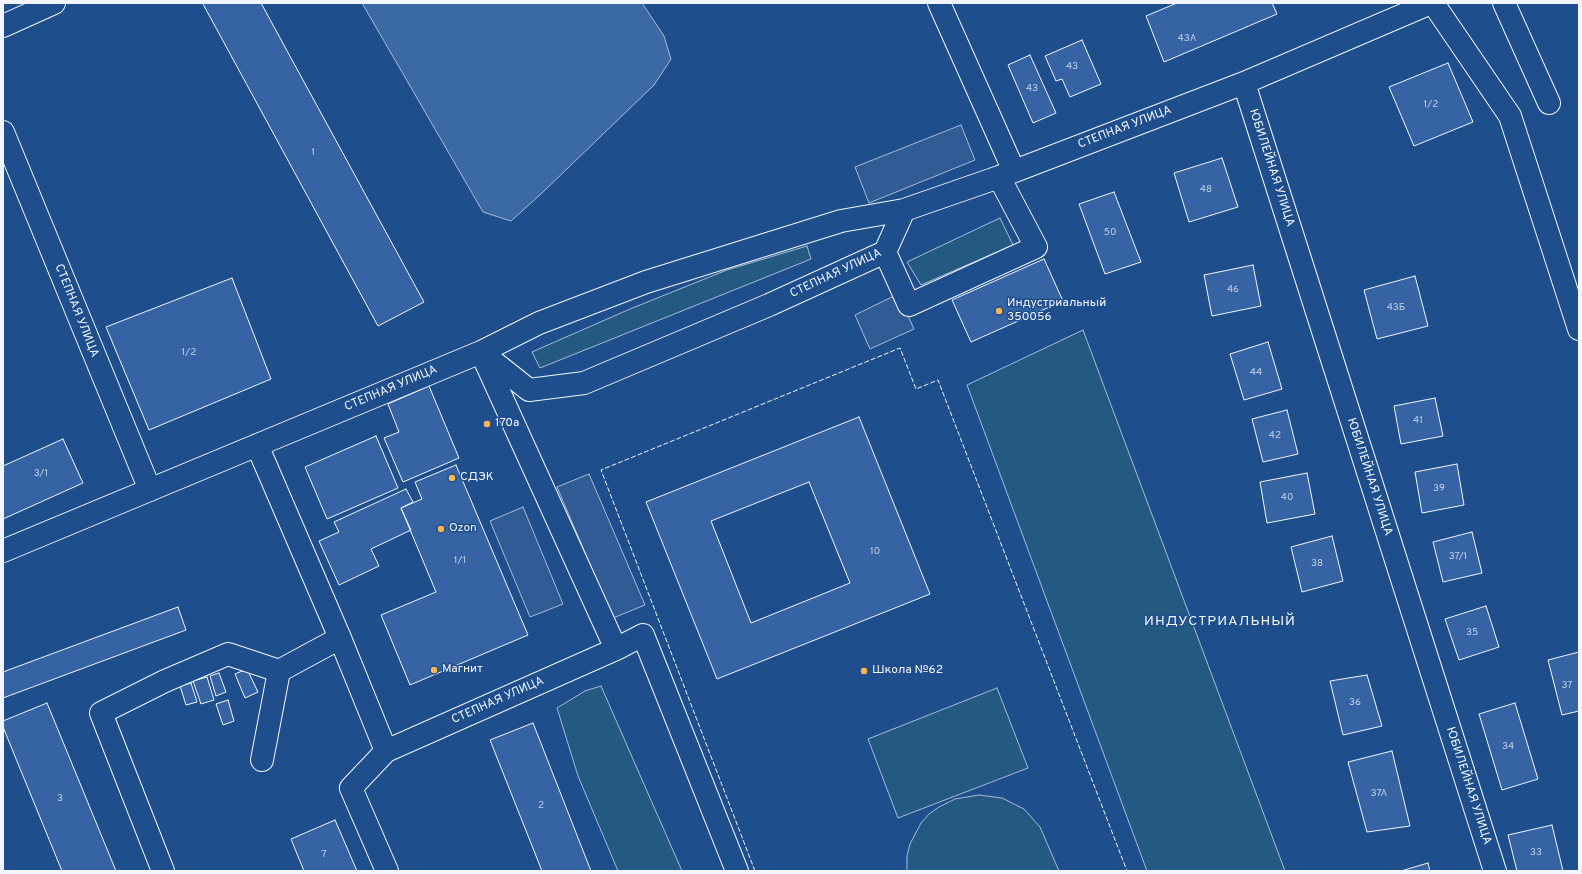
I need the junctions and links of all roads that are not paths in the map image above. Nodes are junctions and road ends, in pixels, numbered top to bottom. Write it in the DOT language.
graph roads {
  1 [pos="54,3"];
  2 [pos="940,3"];
  3 [pos="1432,3"];
  4 [pos="1504,3"];
  5 [pos="3,26"];
  6 [pos="1244,83"];
  7 [pos="1549,103"];
  8 [pos="3,132"];
  9 [pos="1006,174"];
  10 [pos="904,210"];
  11 [pos="885,252"];
  12 [pos="1579,329"];
  13 [pos="481,352"];
  14 [pos="257,445"];
  15 [pos="150,490"];
  16 [pos="3,551"];
  17 [pos="340,638"];
  18 [pos="616,649"];
  19 [pos="279,672"];
  20 [pos="386,751"];
  21 [pos="262,760"];
  22 [pos="162,871"];
  23 [pos="387,871"];
  24 [pos="737,871"];
  25 [pos="1495,871"];
  1 -- 5 [label="street"];
  2 -- 9 [label="street"];
  3 -- 6 [label="street, СТЕПНАЯ УЛИЦА"];
  3 -- 12 [label="street"];
  4 -- 7 [label="street"];
  6 -- 9 [label="street, СТЕПНАЯ УЛИЦА"];
  6 -- 25 [label="street, ЮБИЛЕЙНАЯ УЛИЦА"];
  8 -- 15 [label="street, СТЕПНАЯ УЛИЦА"];
  9 -- 10 [label="street, СТЕПНАЯ УЛИЦА"];
  9 -- 11 [label="street"];
  10 -- 11 [label="street, СТЕПНАЯ УЛИЦА"];
  10 -- 13 [label="street"];
  11 -- 13 [label="street, СТЕПНАЯ УЛИЦА"];
  13 -- 14 [label="street, СТЕПНАЯ УЛИЦА"];
  13 -- 18 [label="street"];
  14 -- 15 [label="street, СТЕПНАЯ УЛИЦА"];
  14 -- 17 [label="street"];
  15 -- 16 [label="street, СТЕПНАЯ УЛИЦА"];
  17 -- 19 [label="street"];
  17 -- 20 [label="street"];
  18 -- 20 [label="street, СТЕПНАЯ УЛИЦА"];
  18 -- 24 [label="street, СТЕПНАЯ УЛИЦА"];
  19 -- 21 [label="street"];
  19 -- 22 [label="street"];
  20 -- 23 [label="street"];
}
